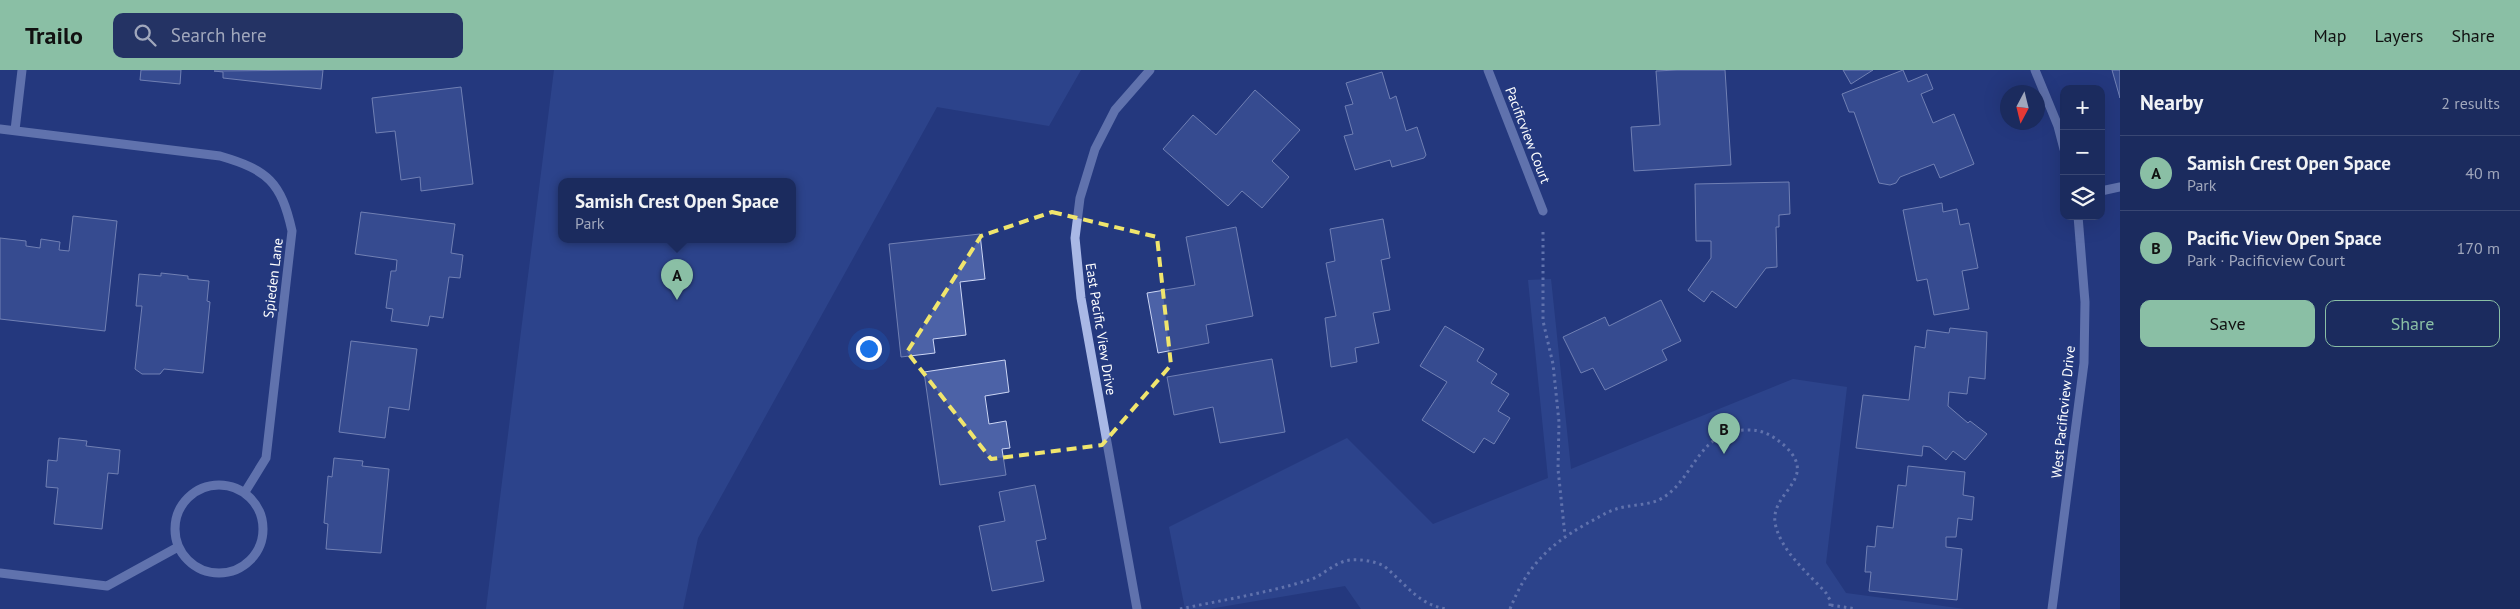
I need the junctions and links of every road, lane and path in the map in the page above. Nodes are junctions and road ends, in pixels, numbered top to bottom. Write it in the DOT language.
graph roads {
  1 [pos="22,70"];
  2 [pos="1150,70"];
  3 [pos="1488,70"];
  4 [pos="2035,70"];
  5 [pos="0,128"];
  6 [pos="15,130"];
  7 [pos="2060,134"];
  8 [pos="2120,188"];
  9 [pos="2105,190"];
  10 [pos="1543,211"];
  11 [pos="2078,220"];
  12 [pos="245,492"];
  13 [pos="1565,536"];
  14 [pos="178,547"];
  15 [pos="0,573"];
  16 [pos="1830,607"];
  17 [pos="1137,609"];
  18 [pos="1180,609"];
  19 [pos="1448,609"];
  20 [pos="1510,609"];
  21 [pos="1856,609"];
  22 [pos="2052,609"];
  1 -- 6 [label="street"];
  2 -- 17 [label="street, East Pacific View Drive"];
  3 -- 10 [label="street, Pacificview Court"];
  4 -- 7 [label="street"];
  5 -- 6 [label="street, Spieden Lane"];
  6 -- 12 [label="street, Spieden Lane"];
  8 -- 9 [label="street"];
  10 -- 13 [label="path"];
  11 -- 22 [label="street, West Pacificview Drive"];
  12 -- 14 [label="street"];
  12 -- 14 [label="street"];
  13 -- 16 [label="path"];
  13 -- 20 [label="path"];
  14 -- 15 [label="street"];
  16 -- 21 [label="path"];
  18 -- 19 [label="path"];
}
